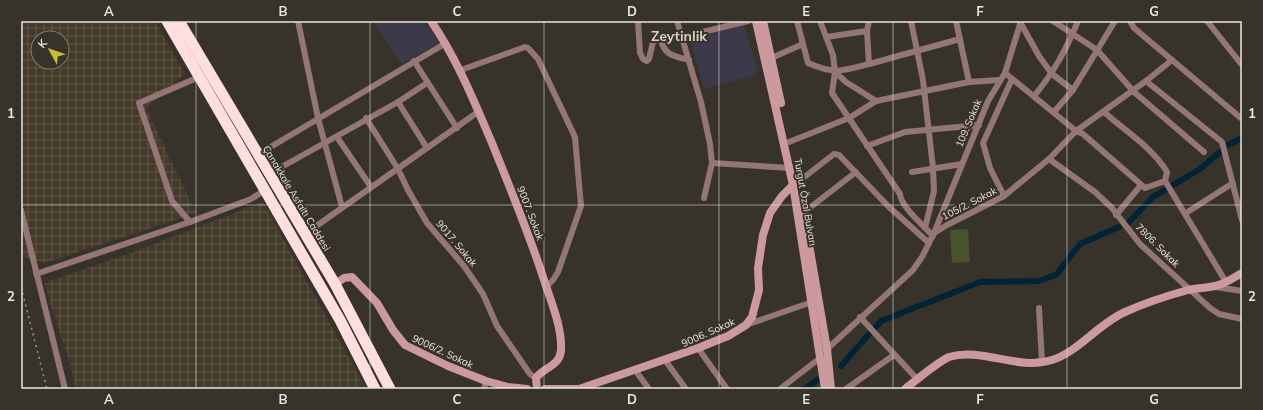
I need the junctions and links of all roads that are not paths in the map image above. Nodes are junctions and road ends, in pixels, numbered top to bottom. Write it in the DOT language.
graph roads {
  1 [pos="167,21"];
  2 [pos="179,21"];
  3 [pos="298,21"];
  4 [pos="431,21"];
  5 [pos="638,21"];
  6 [pos="677,21"];
  7 [pos="748,21"];
  8 [pos="756,21"];
  9 [pos="764,21"];
  10 [pos="797,21"];
  11 [pos="820,21"];
  12 [pos="869,21"];
  13 [pos="911,21"];
  14 [pos="956,21"];
  15 [pos="1021,21"];
  16 [pos="1053,21"];
  17 [pos="1078,21"];
  18 [pos="1114,21"];
  19 [pos="1130,21"];
  20 [pos="1207,21"];
  21 [pos="867,31"];
  22 [pos="1072,34"];
  23 [pos="682,37"];
  24 [pos="826,37"];
  25 [pos="960,39"];
  26 [pos="446,42"];
  27 [pos="803,44"];
  28 [pos="1098,50"];
  29 [pos="918,51"];
  30 [pos="769,59"];
  31 [pos="414,60"];
  32 [pos="689,60"];
  33 [pos="1172,60"];
  34 [pos="869,64"];
  35 [pos="1242,65"];
  36 [pos="461,70"];
  37 [pos="835,72"];
  38 [pos="1005,73"];
  39 [pos="1052,74"];
  40 [pos="199,77"];
  41 [pos="1012,78"];
  42 [pos="999,80"];
  43 [pos="1146,81"];
  44 [pos="969,82"];
  45 [pos="427,83"];
  46 [pos="1073,90"];
  47 [pos="924,91"];
  48 [pos="1133,91"];
  49 [pos="1034,96"];
  50 [pos="876,100"];
  51 [pos="398,102"];
  52 [pos="478,112"];
  53 [pos="1054,112"];
  54 [pos="1104,112"];
  55 [pos="318,118"];
  56 [pos="366,118"];
  57 [pos="849,118"];
  58 [pos="1242,119"];
  59 [pos="979,125"];
  60 [pos="457,128"];
  61 [pos="927,129"];
  62 [pos="1076,131"];
  63 [pos="337,137"];
  64 [pos="789,142"];
  65 [pos="325,143"];
  66 [pos="867,146"];
  67 [pos="428,148"];
  68 [pos="1204,152"];
  69 [pos="257,155"];
  70 [pos="1049,159"];
  71 [pos="712,163"];
  72 [pos="962,164"];
  73 [pos="790,168"];
  74 [pos="933,168"];
  75 [pos="398,169"];
  76 [pos="856,172"];
  77 [pos="912,172"];
  78 [pos="269,174"];
  79 [pos="1165,181"];
  80 [pos="1233,183"];
  81 [pos="796,184"];
  82 [pos="1141,185"];
  83 [pos="371,187"];
  84 [pos="265,190"];
  85 [pos="1004,196"];
  86 [pos="704,198"];
  87 [pos="900,198"];
  88 [pos="1240,202"];
  89 [pos="889,207"];
  90 [pos="342,208"];
  91 [pos="21,210"];
  92 [pos="803,213"];
  93 [pos="1186,213"];
  94 [pos="1116,215"];
  95 [pos="1242,220"];
  96 [pos="190,222"];
  97 [pos="925,228"];
  98 [pos="305,234"];
  99 [pos="934,234"];
  100 [pos="929,242"];
  101 [pos="1242,273"];
  102 [pos="36,274"];
  103 [pos="1226,282"];
  104 [pos="335,284"];
  105 [pos="1214,286"];
  106 [pos="546,287"];
  107 [pos="1190,290"];
  108 [pos="1242,291"];
  109 [pos="812,302"];
  110 [pos="1039,308"];
  111 [pos="860,317"];
  112 [pos="1242,319"];
  113 [pos="746,326"];
  114 [pos="698,348"];
  115 [pos="827,349"];
  116 [pos="894,355"];
  117 [pos="820,358"];
  118 [pos="665,360"];
  119 [pos="1042,362"];
  120 [pos="635,370"];
  121 [pos="536,378"];
  122 [pos="918,380"];
  123 [pos="485,385"];
  124 [pos="65,389"];
  125 [pos="375,389"];
  126 [pos="390,389"];
  127 [pos="527,389"];
  128 [pos="537,389"];
  129 [pos="545,389"];
  130 [pos="579,389"];
  131 [pos="649,389"];
  132 [pos="686,389"];
  133 [pos="726,389"];
  134 [pos="780,389"];
  135 [pos="825,389"];
  136 [pos="831,389"];
  137 [pos="846,389"];
  138 [pos="905,389"];
  1 -- 40 [label="highway"];
  2 -- 69 [label="highway, Çanakkale Asfaltı Caddesi"];
  3 -- 55 [label="street"];
  4 -- 26 [label="street, 9007. Sokak"];
  5 -- 32 [label="street"];
  6 -- 23 [label="street"];
  7 -- 23 [label="street"];
  8 -- 30 [label="street, Turgut Özal Bulvarı"];
  9 -- 30 [label="street, Turgut Özal Bulvarı"];
  10 -- 27 [label="street"];
  11 -- 24 [label="street"];
  12 -- 21 [label="street"];
  13 -- 29 [label="street"];
  14 -- 25 [label="street"];
  15 -- 38 [label="street, 109. Sokak"];
  15 -- 39 [label="street"];
  16 -- 22 [label="street"];
  17 -- 22 [label="street"];
  18 -- 28 [label="street"];
  19 -- 33 [label="street"];
  20 -- 35 [label="street"];
  21 -- 24 [label="street"];
  21 -- 34 [label="street"];
  22 -- 28 [label="street"];
  22 -- 39 [label="street"];
  23 -- 32 [label="street"];
  24 -- 37 [label="street"];
  25 -- 29 [label="street"];
  25 -- 44 [label="street"];
  26 -- 31 [label="street"];
  26 -- 36 [label="street, 9007. Sokak"];
  27 -- 30 [label="street"];
  27 -- 37 [label="street"];
  28 -- 46 [label="street"];
  28 -- 48 [label="street"];
  29 -- 34 [label="street"];
  29 -- 47 [label="street"];
  30 -- 64 [label="street, Turgut Özal Bulvarı"];
  30 -- 73 [label="street, Turgut Özal Bulvarı"];
  31 -- 45 [label="street"];
  31 -- 55 [label="street"];
  32 -- 71 [label="street"];
  33 -- 43 [label="street, 105/2. Sokak"];
  33 -- 58 [label="street"];
  34 -- 37 [label="street"];
  36 -- 52 [label="street, 9007. Sokak"];
  36 -- 106 [label="street"];
  37 -- 50 [label="street"];
  37 -- 57 [label="street"];
  38 -- 41 [label="street"];
  38 -- 42 [label="street, 109. Sokak"];
  39 -- 46 [label="street"];
  39 -- 49 [label="street"];
  40 -- 84 [label="highway"];
  40 -- 96 [label="street"];
  41 -- 49 [label="street"];
  41 -- 85 [label="street"];
  42 -- 44 [label="street"];
  42 -- 59 [label="street, 109. Sokak"];
  43 -- 48 [label="street, 105/2. Sokak"];
  43 -- 80 [label="street"];
  44 -- 47 [label="street"];
  45 -- 51 [label="street"];
  45 -- 60 [label="street"];
  46 -- 53 [label="street"];
  47 -- 50 [label="street"];
  47 -- 61 [label="street"];
  48 -- 54 [label="street, 105/2. Sokak"];
  48 -- 68 [label="street"];
  49 -- 53 [label="street"];
  50 -- 57 [label="street"];
  51 -- 56 [label="street"];
  51 -- 67 [label="street"];
  52 -- 60 [label="street"];
  52 -- 106 [label="street, 9007. Sokak"];
  53 -- 62 [label="street"];
  54 -- 62 [label="street, 105/2. Sokak"];
  54 -- 79 [label="street"];
  55 -- 65 [label="street"];
  55 -- 69 [label="street"];
  56 -- 63 [label="street"];
  56 -- 75 [label="street, 9017. Sokak"];
  57 -- 64 [label="street"];
  57 -- 66 [label="street"];
  59 -- 61 [label="street"];
  59 -- 72 [label="street, 109. Sokak"];
  60 -- 67 [label="street"];
  61 -- 66 [label="street"];
  61 -- 74 [label="street"];
  62 -- 70 [label="street, 105/2. Sokak"];
  62 -- 82 [label="street"];
  63 -- 65 [label="street"];
  63 -- 83 [label="street"];
  64 -- 81 [label="street, Turgut Özal Bulvarı"];
  65 -- 78 [label="street"];
  65 -- 90 [label="street"];
  66 -- 87 [label="street"];
  67 -- 75 [label="street"];
  69 -- 78 [label="highway, Çanakkale Asfaltı Caddesi"];
  70 -- 85 [label="street, 105/2. Sokak"];
  70 -- 94 [label="street, 7806. Sokak"];
  71 -- 73 [label="street"];
  71 -- 86 [label="street"];
  72 -- 74 [label="street"];
  72 -- 99 [label="street, 109. Sokak"];
  73 -- 81 [label="street, Turgut Özal Bulvarı"];
  74 -- 77 [label="street"];
  74 -- 97 [label="street"];
  75 -- 83 [label="street"];
  75 -- 121 [label="street, 9017. Sokak"];
  76 -- 81 [label="street"];
  76 -- 89 [label="street"];
  76 -- 92 [label="street"];
  78 -- 98 [label="highway, Çanakkale Asfaltı Caddesi"];
  79 -- 82 [label="street"];
  79 -- 93 [label="street"];
  80 -- 88 [label="street"];
  80 -- 93 [label="street"];
  81 -- 92 [label="street, Turgut Özal Bulvarı"];
  81 -- 109 [label="street, Turgut Özal Bulvarı"];
  81 -- 113 [label="street, 9006. Sokak"];
  82 -- 94 [label="street"];
  83 -- 90 [label="street"];
  84 -- 96 [label="street"];
  84 -- 125 [label="highway"];
  85 -- 99 [label="street, 105/2. Sokak"];
  87 -- 89 [label="street"];
  87 -- 97 [label="street"];
  88 -- 95 [label="street"];
  89 -- 100 [label="street"];
  90 -- 98 [label="street"];
  91 -- 102 [label="street"];
  92 -- 115 [label="street, Turgut Özal Bulvarı"];
  93 -- 103 [label="street"];
  94 -- 107 [label="street, 7806. Sokak"];
  96 -- 102 [label="street"];
  97 -- 99 [label="street"];
  98 -- 104 [label="highway, Çanakkale Asfaltı Caddesi"];
  99 -- 100 [label="street, 105/2. Sokak"];
  100 -- 111 [label="street, 105/2. Sokak"];
  101 -- 103 [label="street"];
  102 -- 124 [label="street"];
  103 -- 105 [label="street"];
  104 -- 123 [label="street, 9006/2. Sokak"];
  104 -- 126 [label="highway, Çanakkale Asfaltı Caddesi"];
  105 -- 107 [label="street"];
  105 -- 108 [label="street"];
  106 -- 121 [label="street, 9007. Sokak"];
  107 -- 112 [label="street, 7806. Sokak"];
  107 -- 119 [label="street"];
  109 -- 113 [label="street"];
  109 -- 117 [label="street, Turgut Özal Bulvarı"];
  110 -- 119 [label="street"];
  111 -- 115 [label="street, 105/2. Sokak"];
  111 -- 116 [label="street"];
  113 -- 114 [label="street, 9006. Sokak"];
  114 -- 118 [label="street, 9006. Sokak"];
  114 -- 133 [label="street"];
  115 -- 117 [label="street"];
  115 -- 136 [label="street, Turgut Özal Bulvarı"];
  116 -- 122 [label="street"];
  116 -- 137 [label="street"];
  117 -- 134 [label="street"];
  117 -- 135 [label="street, Turgut Özal Bulvarı"];
  118 -- 120 [label="street, 9006. Sokak"];
  118 -- 132 [label="street"];
  119 -- 122 [label="street"];
  120 -- 130 [label="street, 9006. Sokak"];
  120 -- 131 [label="street"];
  121 -- 128 [label="street"];
  122 -- 138 [label="street"];
  123 -- 127 [label="street, 9006/2. Sokak"];
  129 -- 130 [label="street"];
}
